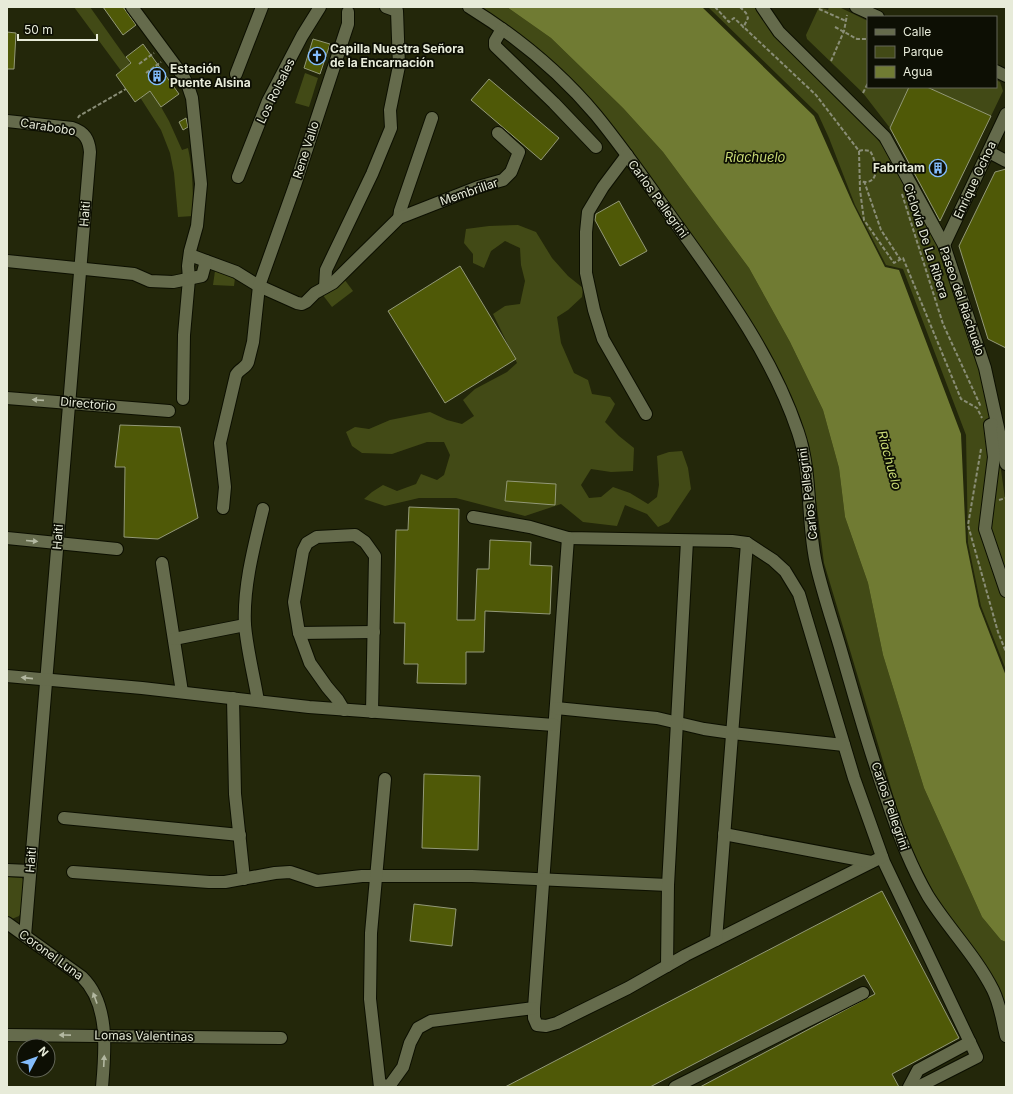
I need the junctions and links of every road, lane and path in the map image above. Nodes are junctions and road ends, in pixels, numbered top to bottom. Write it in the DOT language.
graph roads {
  1 [pos="132,7"];
  2 [pos="262,7"];
  3 [pos="320,7"];
  4 [pos="386,7"];
  5 [pos="469,7"];
  6 [pos="715,7"];
  7 [pos="740,7"];
  8 [pos="762,7"];
  9 [pos="347,9"];
  10 [pos="819,9"];
  11 [pos="852,9"];
  12 [pos="875,16"];
  13 [pos="846,21"];
  14 [pos="835,27"];
  15 [pos="743,28"];
  16 [pos="502,29"];
  17 [pos="844,31"];
  18 [pos="857,39"];
  19 [pos="867,39"];
  20 [pos="855,43"];
  21 [pos="155,52"];
  22 [pos="831,61"];
  23 [pos="139,64"];
  24 [pos="997,72"];
  25 [pos="236,74"];
  26 [pos="1006,76"];
  27 [pos="867,86"];
  28 [pos="126,89"];
  29 [pos="864,93"];
  30 [pos="578,96"];
  31 [pos="562,111"];
  32 [pos="1006,114"];
  33 [pos="432,118"];
  34 [pos="7,121"];
  35 [pos="72,128"];
  36 [pos="498,133"];
  37 [pos="87,138"];
  38 [pos="596,147"];
  39 [pos="859,151"];
  40 [pos="989,152"];
  41 [pos="627,156"];
  42 [pos="1006,161"];
  43 [pos="238,177"];
  44 [pos="859,180"];
  45 [pos="864,181"];
  46 [pos="902,192"];
  47 [pos="400,218"];
  48 [pos="944,245"];
  49 [pos="190,254"];
  50 [pos="900,259"];
  51 [pos="7,261"];
  52 [pos="206,261"];
  53 [pos="80,268"];
  54 [pos="189,279"];
  55 [pos="259,286"];
  56 [pos="325,287"];
  57 [pos="7,398"];
  58 [pos="183,399"];
  59 [pos="69,403"];
  60 [pos="982,408"];
  61 [pos="168,411"];
  62 [pos="646,414"];
  63 [pos="982,420"];
  64 [pos="998,424"];
  65 [pos="981,448"];
  66 [pos="1006,464"];
  67 [pos="223,508"];
  68 [pos="263,509"];
  69 [pos="473,518"];
  70 [pos="7,538"];
  71 [pos="568,538"];
  72 [pos="687,541"];
  73 [pos="58,543"];
  74 [pos="747,543"];
  75 [pos="117,549"];
  76 [pos="162,562"];
  77 [pos="1006,592"];
  78 [pos="245,625"];
  79 [pos="374,632"];
  80 [pos="299,633"];
  81 [pos="174,639"];
  82 [pos="1006,652"];
  83 [pos="7,676"];
  84 [pos="46,680"];
  85 [pos="182,692"];
  86 [pos="233,698"];
  87 [pos="258,701"];
  88 [pos="556,708"];
  89 [pos="344,710"];
  90 [pos="372,712"];
  91 [pos="677,723"];
  92 [pos="554,725"];
  93 [pos="732,734"];
  94 [pos="844,745"];
  95 [pos="385,779"];
  96 [pos="64,818"];
  97 [pos="724,834"];
  98 [pos="240,835"];
  99 [pos="877,859"];
  100 [pos="7,870"];
  101 [pos="30,870"];
  102 [pos="72,872"];
  103 [pos="376,876"];
  104 [pos="244,879"];
  105 [pos="543,879"];
  106 [pos="668,885"];
  107 [pos="7,923"];
  108 [pos="25,936"];
  109 [pos="716,940"];
  110 [pos="667,966"];
  111 [pos="863,993"];
  112 [pos="534,1008"];
  113 [pos="7,1035"];
  114 [pos="104,1036"];
  115 [pos="1006,1036"];
  116 [pos="282,1038"];
  117 [pos="970,1042"];
  118 [pos="102,1087"];
  119 [pos="380,1087"];
  120 [pos="675,1087"];
  121 [pos="909,1087"];
  122 [pos="918,1087"];
  1 -- 49 [label="street"];
  2 -- 25 [label="street"];
  3 -- 43 [label="street, Los Rolsales"];
  4 -- 56 [label="street"];
  5 -- 16 [label="street, Carlos Pellegrini"];
  6 -- 15 [label="path"];
  7 -- 15 [label="path"];
  8 -- 48 [label="street, Paseo del Riachuelo"];
  9 -- 55 [label="street, Rene Vallo"];
  10 -- 13 [label="path"];
  11 -- 12 [label="street"];
  11 -- 13 [label="path"];
  13 -- 17 [label="path"];
  14 -- 17 [label="path"];
  15 -- 39 [label="path"];
  16 -- 30 [label="street, Carlos Pellegrini"];
  16 -- 31 [label="street"];
  17 -- 18 [label="path"];
  17 -- 22 [label="path"];
  18 -- 19 [label="path"];
  18 -- 20 [label="path"];
  21 -- 23 [label="path"];
  24 -- 26 [label="street"];
  27 -- 29 [label="path"];
  28 -- 35 [label="path"];
  30 -- 31 [label="street"];
  30 -- 41 [label="street, Carlos Pellegrini"];
  31 -- 38 [label="street"];
  32 -- 40 [label="street, Enrique Ochoa"];
  33 -- 47 [label="street"];
  34 -- 35 [label="street, Carabobo"];
  35 -- 37 [label="street, Carabobo"];
  36 -- 47 [label="street, Membrillar"];
  37 -- 53 [label="street, Haiti"];
  39 -- 44 [label="path"];
  39 -- 45 [label="path"];
  40 -- 42 [label="street"];
  40 -- 48 [label="street, Enrique Ochoa"];
  41 -- 62 [label="street"];
  41 -- 115 [label="street, Carlos Pellegrini"];
  44 -- 45 [label="path"];
  44 -- 50 [label="path"];
  45 -- 50 [label="path"];
  46 -- 60 [label="path, Ciclovía De La Ribera"];
  47 -- 56 [label="street"];
  48 -- 64 [label="street, Paseo del Riachuelo"];
  49 -- 52 [label="street"];
  49 -- 54 [label="street"];
  50 -- 63 [label="path"];
  51 -- 53 [label="street"];
  52 -- 54 [label="street"];
  52 -- 55 [label="street"];
  53 -- 54 [label="street"];
  53 -- 59 [label="street, Haiti"];
  54 -- 58 [label="street"];
  55 -- 56 [label="street"];
  55 -- 67 [label="street, Rene Vallo"];
  59 -- 57 [label="street, Directorio, one-way"];
  59 -- 61 [label="street, Directorio"];
  59 -- 73 [label="street, Haiti"];
  64 -- 66 [label="street, Paseo del Riachuelo"];
  64 -- 77 [label="street"];
  65 -- 82 [label="path"];
  68 -- 78 [label="street"];
  69 -- 71 [label="street"];
  70 -- 73 [label="street, one-way"];
  71 -- 72 [label="street"];
  71 -- 88 [label="street"];
  72 -- 74 [label="street"];
  72 -- 91 [label="street"];
  73 -- 75 [label="street"];
  73 -- 84 [label="street, Haiti"];
  74 -- 93 [label="street"];
  74 -- 94 [label="street"];
  76 -- 81 [label="street"];
  78 -- 81 [label="street"];
  78 -- 87 [label="street"];
  79 -- 80 [label="street"];
  79 -- 80 [label="street"];
  79 -- 90 [label="street"];
  80 -- 89 [label="street"];
  81 -- 85 [label="street"];
  84 -- 83 [label="street, one-way"];
  84 -- 85 [label="street"];
  84 -- 101 [label="street, Haiti"];
  85 -- 86 [label="street"];
  86 -- 87 [label="street"];
  86 -- 98 [label="street"];
  87 -- 89 [label="street"];
  88 -- 91 [label="street"];
  88 -- 92 [label="street"];
  89 -- 90 [label="street"];
  90 -- 92 [label="street"];
  91 -- 93 [label="street"];
  91 -- 106 [label="street"];
  92 -- 105 [label="street"];
  93 -- 94 [label="street"];
  93 -- 97 [label="street"];
  94 -- 99 [label="street"];
  95 -- 103 [label="street"];
  96 -- 98 [label="street"];
  97 -- 99 [label="street"];
  97 -- 109 [label="street"];
  98 -- 104 [label="street"];
  99 -- 109 [label="street"];
  99 -- 117 [label="street"];
  100 -- 101 [label="street"];
  101 -- 108 [label="street, Haiti"];
  102 -- 104 [label="street"];
  103 -- 104 [label="street"];
  103 -- 105 [label="street"];
  103 -- 119 [label="street"];
  105 -- 106 [label="street"];
  105 -- 112 [label="street"];
  106 -- 110 [label="street"];
  107 -- 108 [label="street, Coronel Luna"];
  114 -- 108 [label="street, Coronel Luna, one-way"];
  109 -- 110 [label="street"];
  110 -- 112 [label="street"];
  111 -- 120 [label="street"];
  112 -- 119 [label="street"];
  114 -- 113 [label="street, Lomas Valentinas, one-way"];
  114 -- 116 [label="street, Lomas Valentinas"];
  118 -- 114 [label="street, Coronel Luna, one-way"];
  117 -- 121 [label="street"];
  117 -- 122 [label="street"];
}
